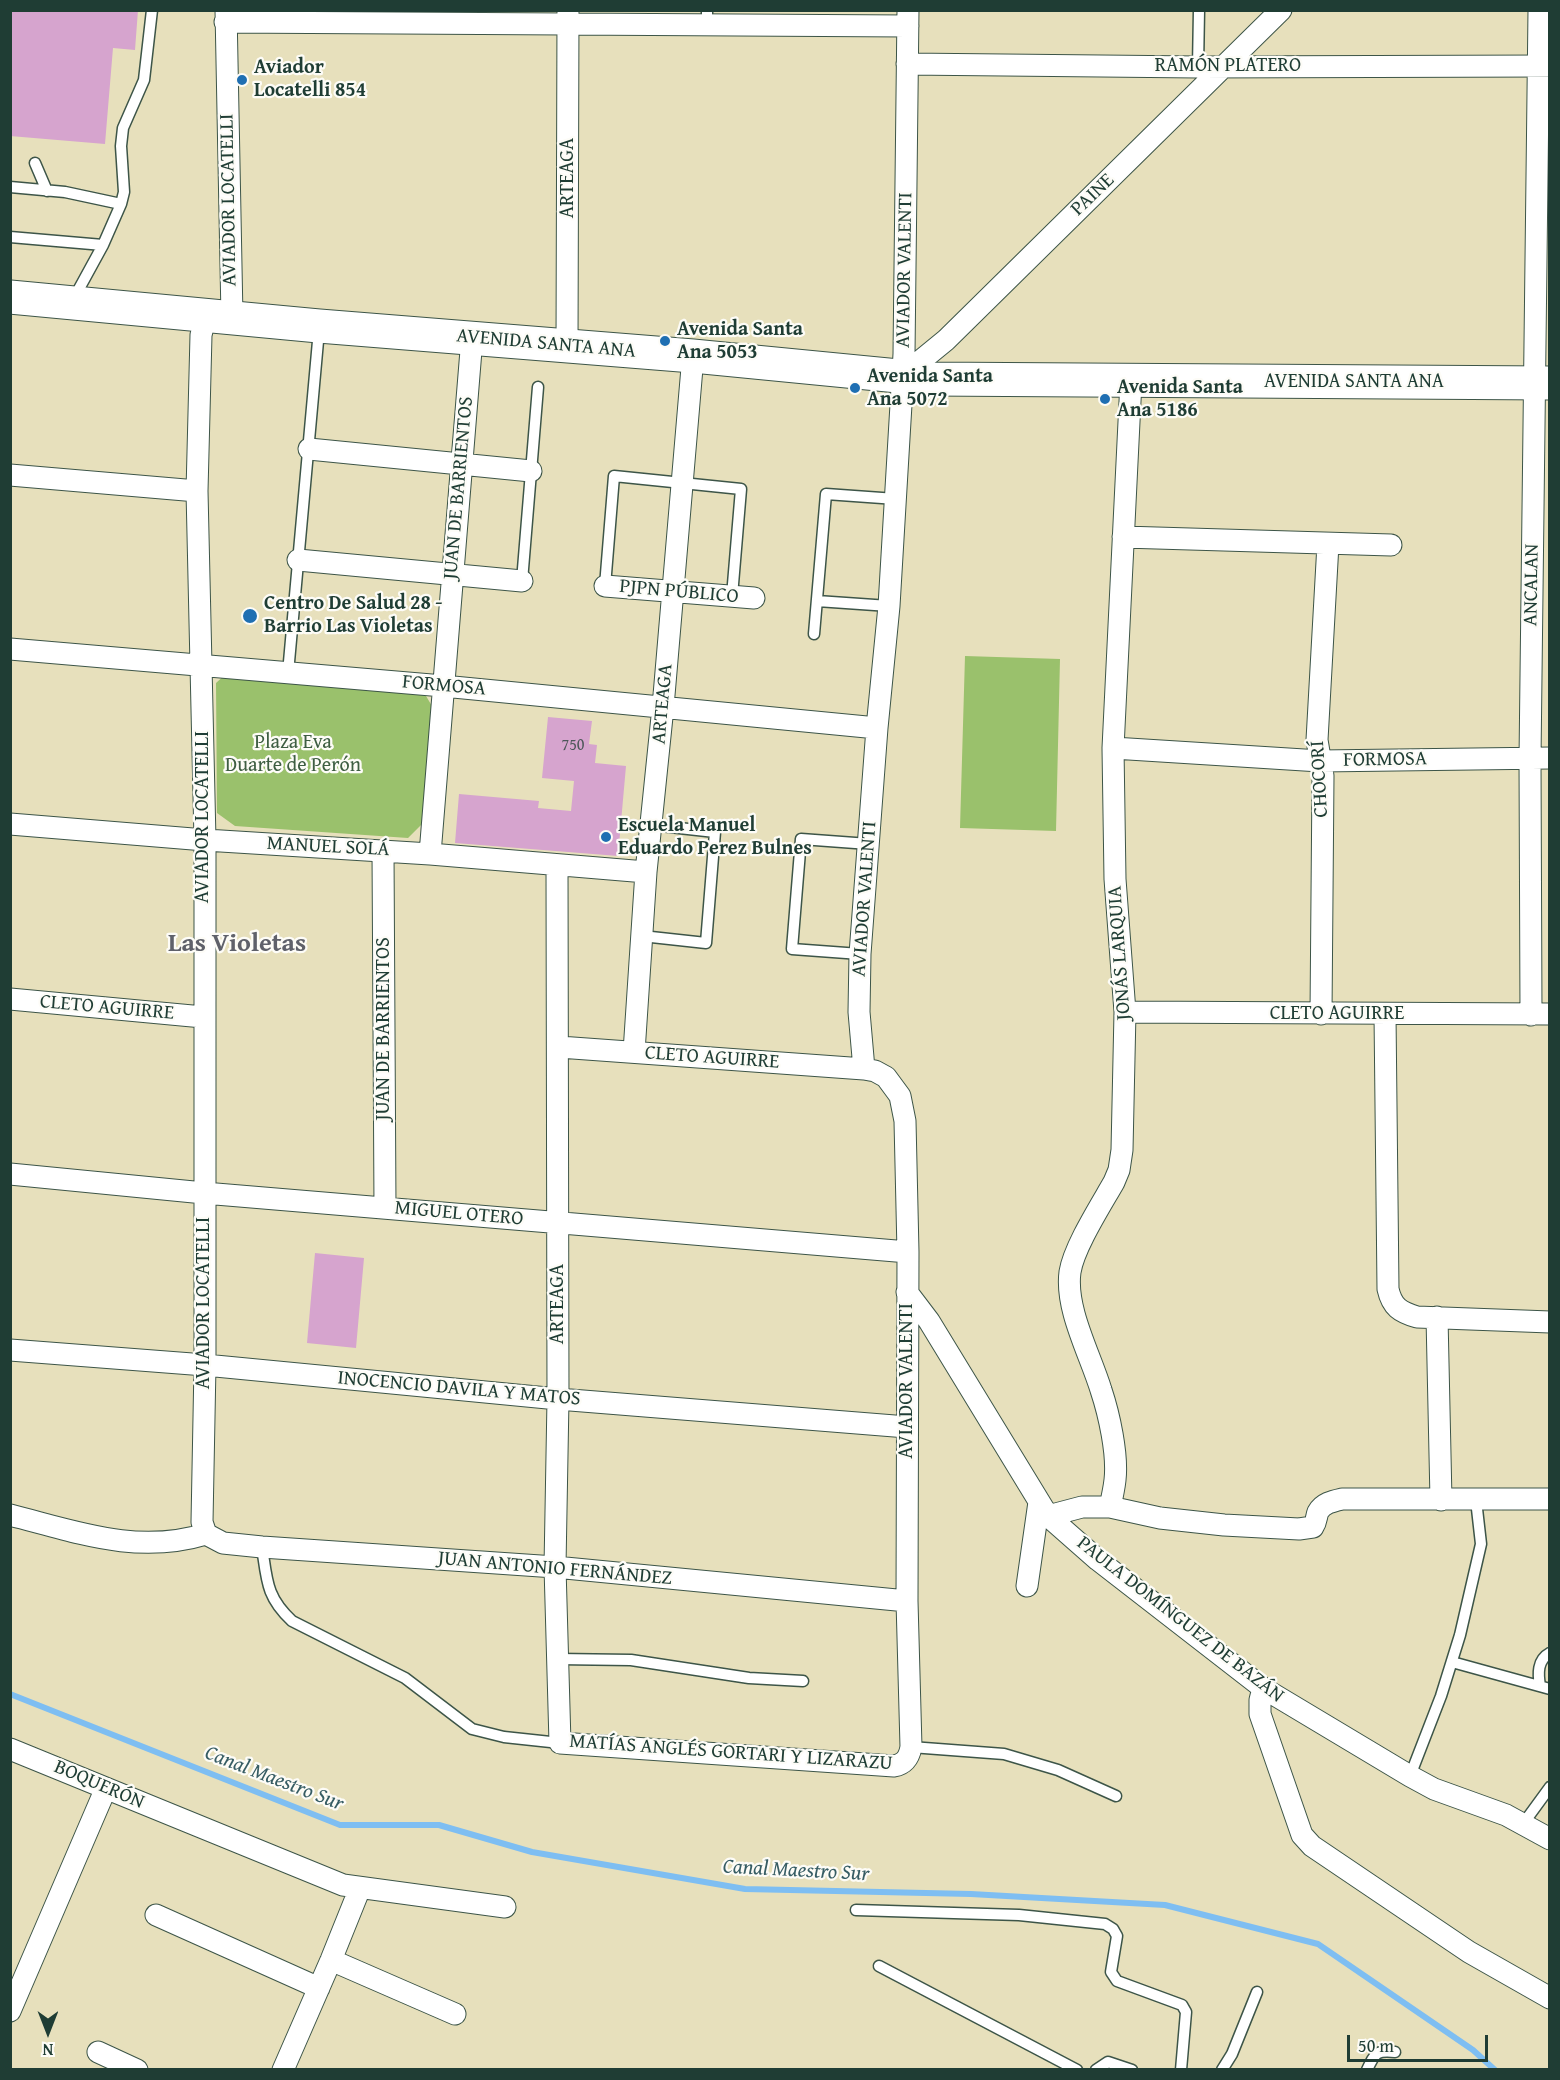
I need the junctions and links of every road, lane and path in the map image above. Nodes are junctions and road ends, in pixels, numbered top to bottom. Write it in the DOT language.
graph roads {
  1 [pos="152,10"];
  2 [pos="1199,10"];
  3 [pos="1281,10"];
  4 [pos="1539,10"];
  5 [pos="225,16"];
  6 [pos="568,18"];
  7 [pos="707,18"];
  8 [pos="908,18"];
  9 [pos="907,64"];
  10 [pos="1198,66"];
  11 [pos="1226,66"];
  12 [pos="1544,66"];
  13 [pos="35,163"];
  14 [pos="10,188"];
  15 [pos="47,191"];
  16 [pos="121,204"];
  17 [pos="10,237"];
  18 [pos="103,245"];
  19 [pos="10,297"];
  20 [pos="70,303"];
  21 [pos="219,316"];
  22 [pos="319,326"];
  23 [pos="472,338"];
  24 [pos="567,345"];
  25 [pos="693,356"];
  26 [pos="902,376"];
  27 [pos="1131,381"];
  28 [pos="1542,383"];
  29 [pos="538,387"];
  30 [pos="309,449"];
  31 [pos="461,464"];
  32 [pos="531,471"];
  33 [pos="10,475"];
  34 [pos="683,482"];
  35 [pos="196,491"];
  36 [pos="896,500"];
  37 [pos="1124,537"];
  38 [pos="1328,544"];
  39 [pos="1391,545"];
  40 [pos="298,560"];
  41 [pos="452,574"];
  42 [pos="522,581"];
  43 [pos="605,586"];
  44 [pos="672,591"];
  45 [pos="732,596"];
  46 [pos="754,598"];
  47 [pos="817,601"];
  48 [pos="889,606"];
  49 [pos="814,634"];
  50 [pos="10,650"];
  51 [pos="201,666"];
  52 [pos="288,673"];
  53 [pos="443,686"];
  54 [pos="663,707"];
  55 [pos="877,728"];
  56 [pos="1113,748"];
  57 [pos="1540,758"];
  58 [pos="1320,761"];
  59 [pos="10,824"];
  60 [pos="652,825"];
  61 [pos="205,840"];
  62 [pos="868,844"];
  63 [pos="383,851"];
  64 [pos="430,854"];
  65 [pos="557,865"];
  66 [pos="646,872"];
  67 [pos="642,936"];
  68 [pos="860,954"];
  69 [pos="10,999"];
  70 [pos="1125,1012"];
  71 [pos="1321,1014"];
  72 [pos="1384,1014"];
  73 [pos="1540,1014"];
  74 [pos="203,1017"];
  75 [pos="559,1047"];
  76 [pos="634,1052"];
  77 [pos="864,1069"];
  78 [pos="10,1174"];
  79 [pos="204,1193"];
  80 [pos="385,1208"];
  81 [pos="558,1222"];
  82 [pos="908,1252"];
  83 [pos="907,1292"];
  84 [pos="1437,1317"];
  85 [pos="1550,1322"];
  86 [pos="10,1350"];
  87 [pos="205,1365"];
  88 [pos="558,1399"];
  89 [pos="907,1427"];
  90 [pos="1550,1499"];
  91 [pos="1441,1500"];
  92 [pos="1476,1500"];
  93 [pos="1110,1507"];
  94 [pos="1044,1509"];
  95 [pos="10,1515"];
  96 [pos="206,1534"];
  97 [pos="262,1548"];
  98 [pos="555,1567"];
  99 [pos="1027,1586"];
  100 [pos="907,1601"];
  101 [pos="1550,1653"];
  102 [pos="557,1659"];
  103 [pos="1452,1662"];
  104 [pos="803,1681"];
  105 [pos="1263,1688"];
  106 [pos="1545,1688"];
  107 [pos="560,1743"];
  108 [pos="10,1749"];
  109 [pos="907,1756"];
  110 [pos="1410,1776"];
  111 [pos="1550,1787"];
  112 [pos="106,1788"];
  113 [pos="1116,1796"];
  114 [pos="1523,1824"];
  115 [pos="1550,1839"];
  116 [pos="360,1888"];
  117 [pos="505,1907"];
  118 [pos="856,1910"];
  119 [pos="156,1915"];
  120 [pos="331,1960"];
  121 [pos="879,1966"];
  122 [pos="319,1988"];
  123 [pos="1257,1992"];
  124 [pos="1550,1998"];
  125 [pos="10,2011"];
  126 [pos="456,2014"];
  127 [pos="98,2052"];
  128 [pos="1395,2052"];
  129 [pos="291,2067"];
  130 [pos="137,2070"];
  131 [pos="1077,2070"];
  132 [pos="1096,2070"];
  133 [pos="1132,2070"];
  134 [pos="1181,2070"];
  135 [pos="1222,2070"];
  136 [pos="1367,2070"];
  1 -- 16 [label="lane"];
  2 -- 10 [label="lane"];
  3 -- 11 [label="street, PAINE"];
  4 -- 12 [label="street, ANCALAN"];
  5 -- 6 [label="street"];
  5 -- 21 [label="street, AVIADOR LOCATELLI"];
  6 -- 7 [label="street"];
  6 -- 24 [label="street, ARTEAGA"];
  7 -- 8 [label="street"];
  8 -- 9 [label="street, AVIADOR VALENTI"];
  9 -- 10 [label="street, RAMÓN PLATERO"];
  9 -- 26 [label="street, AVIADOR VALENTI"];
  10 -- 11 [label="street, RAMÓN PLATERO"];
  11 -- 12 [label="street, RAMÓN PLATERO"];
  11 -- 26 [label="street, PAINE"];
  12 -- 28 [label="street, ANCALAN"];
  13 -- 15 [label="lane"];
  14 -- 15 [label="lane"];
  15 -- 16 [label="lane"];
  16 -- 18 [label="lane"];
  17 -- 18 [label="lane"];
  18 -- 20 [label="lane"];
  19 -- 20 [label="main road, AVENIDA SANTA ANA"];
  20 -- 21 [label="main road, AVENIDA SANTA ANA"];
  21 -- 22 [label="main road, AVENIDA SANTA ANA"];
  21 -- 35 [label="street, AVIADOR LOCATELLI"];
  22 -- 23 [label="main road, AVENIDA SANTA ANA"];
  22 -- 30 [label="lane"];
  23 -- 24 [label="main road, AVENIDA SANTA ANA"];
  23 -- 31 [label="street, JUAN DE BARRIENTOS"];
  24 -- 25 [label="main road, AVENIDA SANTA ANA"];
  25 -- 26 [label="main road, AVENIDA SANTA ANA"];
  25 -- 34 [label="street, ARTEAGA"];
  26 -- 27 [label="main road, AVENIDA SANTA ANA"];
  26 -- 36 [label="street, AVIADOR VALENTI"];
  27 -- 28 [label="main road, AVENIDA SANTA ANA"];
  27 -- 37 [label="street, JONÁS LARQUIA"];
  28 -- 57 [label="street, ANCALAN"];
  29 -- 32 [label="lane"];
  30 -- 31 [label="street"];
  30 -- 40 [label="lane"];
  31 -- 32 [label="street"];
  31 -- 41 [label="street, JUAN DE BARRIENTOS"];
  32 -- 42 [label="lane"];
  33 -- 35 [label="street"];
  34 -- 43 [label="lane"];
  34 -- 44 [label="street, ARTEAGA"];
  34 -- 45 [label="lane"];
  35 -- 51 [label="street, AVIADOR LOCATELLI"];
  36 -- 47 [label="lane"];
  36 -- 48 [label="street, AVIADOR VALENTI"];
  37 -- 38 [label="street"];
  37 -- 56 [label="street, JONÁS LARQUIA"];
  38 -- 39 [label="street"];
  38 -- 58 [label="street, CHOCORÍ"];
  40 -- 41 [label="street"];
  40 -- 52 [label="lane"];
  41 -- 42 [label="street"];
  41 -- 53 [label="street, JUAN DE BARRIENTOS"];
  43 -- 44 [label="street, PJPN PÚBLICO"];
  44 -- 45 [label="street, PJPN PÚBLICO"];
  44 -- 54 [label="street, ARTEAGA"];
  45 -- 46 [label="street, PJPN PÚBLICO"];
  47 -- 48 [label="lane"];
  47 -- 49 [label="lane"];
  48 -- 55 [label="street, AVIADOR VALENTI"];
  50 -- 51 [label="street, FORMOSA"];
  51 -- 52 [label="street, FORMOSA"];
  51 -- 61 [label="street, AVIADOR LOCATELLI"];
  52 -- 53 [label="street, FORMOSA"];
  53 -- 54 [label="street, FORMOSA"];
  53 -- 64 [label="street, JUAN DE BARRIENTOS"];
  54 -- 55 [label="street, FORMOSA"];
  54 -- 60 [label="street, ARTEAGA"];
  55 -- 62 [label="street, AVIADOR VALENTI"];
  56 -- 58 [label="street, FORMOSA"];
  56 -- 70 [label="street, JONÁS LARQUIA"];
  57 -- 58 [label="street, FORMOSA"];
  57 -- 73 [label="street, ANCALAN"];
  58 -- 71 [label="street, CHOCORÍ"];
  59 -- 61 [label="street, MANUEL SOLÁ"];
  60 -- 66 [label="street, ARTEAGA"];
  60 -- 67 [label="lane"];
  61 -- 63 [label="street, MANUEL SOLÁ"];
  61 -- 74 [label="street, AVIADOR LOCATELLI"];
  62 -- 68 [label="street, AVIADOR VALENTI"];
  62 -- 68 [label="lane"];
  63 -- 64 [label="street, MANUEL SOLÁ"];
  63 -- 80 [label="street, JUAN DE BARRIENTOS"];
  64 -- 65 [label="street, MANUEL SOLÁ"];
  65 -- 66 [label="street, MANUEL SOLÁ"];
  65 -- 75 [label="street, ARTEAGA"];
  66 -- 67 [label="street, ARTEAGA"];
  67 -- 76 [label="street, ARTEAGA"];
  68 -- 77 [label="street, AVIADOR VALENTI"];
  69 -- 74 [label="street, CLETO AGUIRRE"];
  70 -- 71 [label="street, CLETO AGUIRRE"];
  70 -- 93 [label="street, JONÁS LARQUIA"];
  71 -- 72 [label="street, CLETO AGUIRRE"];
  72 -- 73 [label="street, CLETO AGUIRRE"];
  72 -- 84 [label="street"];
  74 -- 79 [label="street, AVIADOR LOCATELLI"];
  75 -- 76 [label="street, CLETO AGUIRRE"];
  75 -- 81 [label="street, ARTEAGA"];
  76 -- 77 [label="street, CLETO AGUIRRE"];
  77 -- 82 [label="street, AVIADOR VALENTI"];
  78 -- 79 [label="street, MIGUEL OTERO"];
  79 -- 80 [label="street, MIGUEL OTERO"];
  79 -- 87 [label="street, AVIADOR LOCATELLI"];
  80 -- 81 [label="street, MIGUEL OTERO"];
  81 -- 82 [label="street, MIGUEL OTERO"];
  81 -- 88 [label="street, ARTEAGA"];
  82 -- 83 [label="street, AVIADOR VALENTI"];
  83 -- 89 [label="street, AVIADOR VALENTI"];
  83 -- 94 [label="street, PAULA DOMÍNGUEZ DE BAZÁN"];
  84 -- 85 [label="street"];
  84 -- 91 [label="street"];
  86 -- 87 [label="street, INOCENCIO DAVILA Y MATOS"];
  87 -- 88 [label="street, INOCENCIO DAVILA Y MATOS"];
  87 -- 96 [label="street, AVIADOR LOCATELLI"];
  88 -- 89 [label="street, INOCENCIO DAVILA Y MATOS"];
  88 -- 98 [label="street, ARTEAGA"];
  89 -- 100 [label="street, AVIADOR VALENTI"];
  90 -- 92 [label="street"];
  91 -- 92 [label="street"];
  91 -- 93 [label="street"];
  92 -- 103 [label="lane"];
  93 -- 94 [label="street"];
  94 -- 99 [label="street"];
  94 -- 105 [label="street, PAULA DOMÍNGUEZ DE BAZÁN"];
  95 -- 96 [label="street"];
  96 -- 97 [label="street, JUAN ANTONIO FERNÁNDEZ"];
  97 -- 98 [label="street, JUAN ANTONIO FERNÁNDEZ"];
  97 -- 107 [label="lane"];
  98 -- 100 [label="street, JUAN ANTONIO FERNÁNDEZ"];
  98 -- 102 [label="street, ARTEAGA"];
  100 -- 109 [label="street, AVIADOR VALENTI"];
  101 -- 106 [label="lane"];
  102 -- 104 [label="lane"];
  102 -- 107 [label="street, ARTEAGA"];
  103 -- 106 [label="lane"];
  103 -- 110 [label="lane"];
  105 -- 110 [label="street, PAULA DOMÍNGUEZ DE BAZÁN"];
  105 -- 124 [label="street"];
  107 -- 109 [label="street, MATÍAS ANGLÉS GORTARI Y LIZARAZU"];
  108 -- 112 [label="street, BOQUERÓN"];
  109 -- 113 [label="lane"];
  110 -- 114 [label="street, PAULA DOMÍNGUEZ DE BAZÁN"];
  111 -- 114 [label="lane"];
  112 -- 116 [label="street, BOQUERÓN"];
  112 -- 125 [label="street"];
  114 -- 115 [label="street, PAULA DOMÍNGUEZ DE BAZÁN"];
  116 -- 117 [label="street, BOQUERÓN"];
  116 -- 120 [label="street"];
  118 -- 134 [label="lane"];
  119 -- 122 [label="street"];
  120 -- 122 [label="street"];
  120 -- 126 [label="street"];
  121 -- 131 [label="lane"];
  122 -- 129 [label="street"];
  123 -- 135 [label="lane"];
  127 -- 130 [label="street"];
  128 -- 136 [label="lane"];
  132 -- 133 [label="lane"];
}
